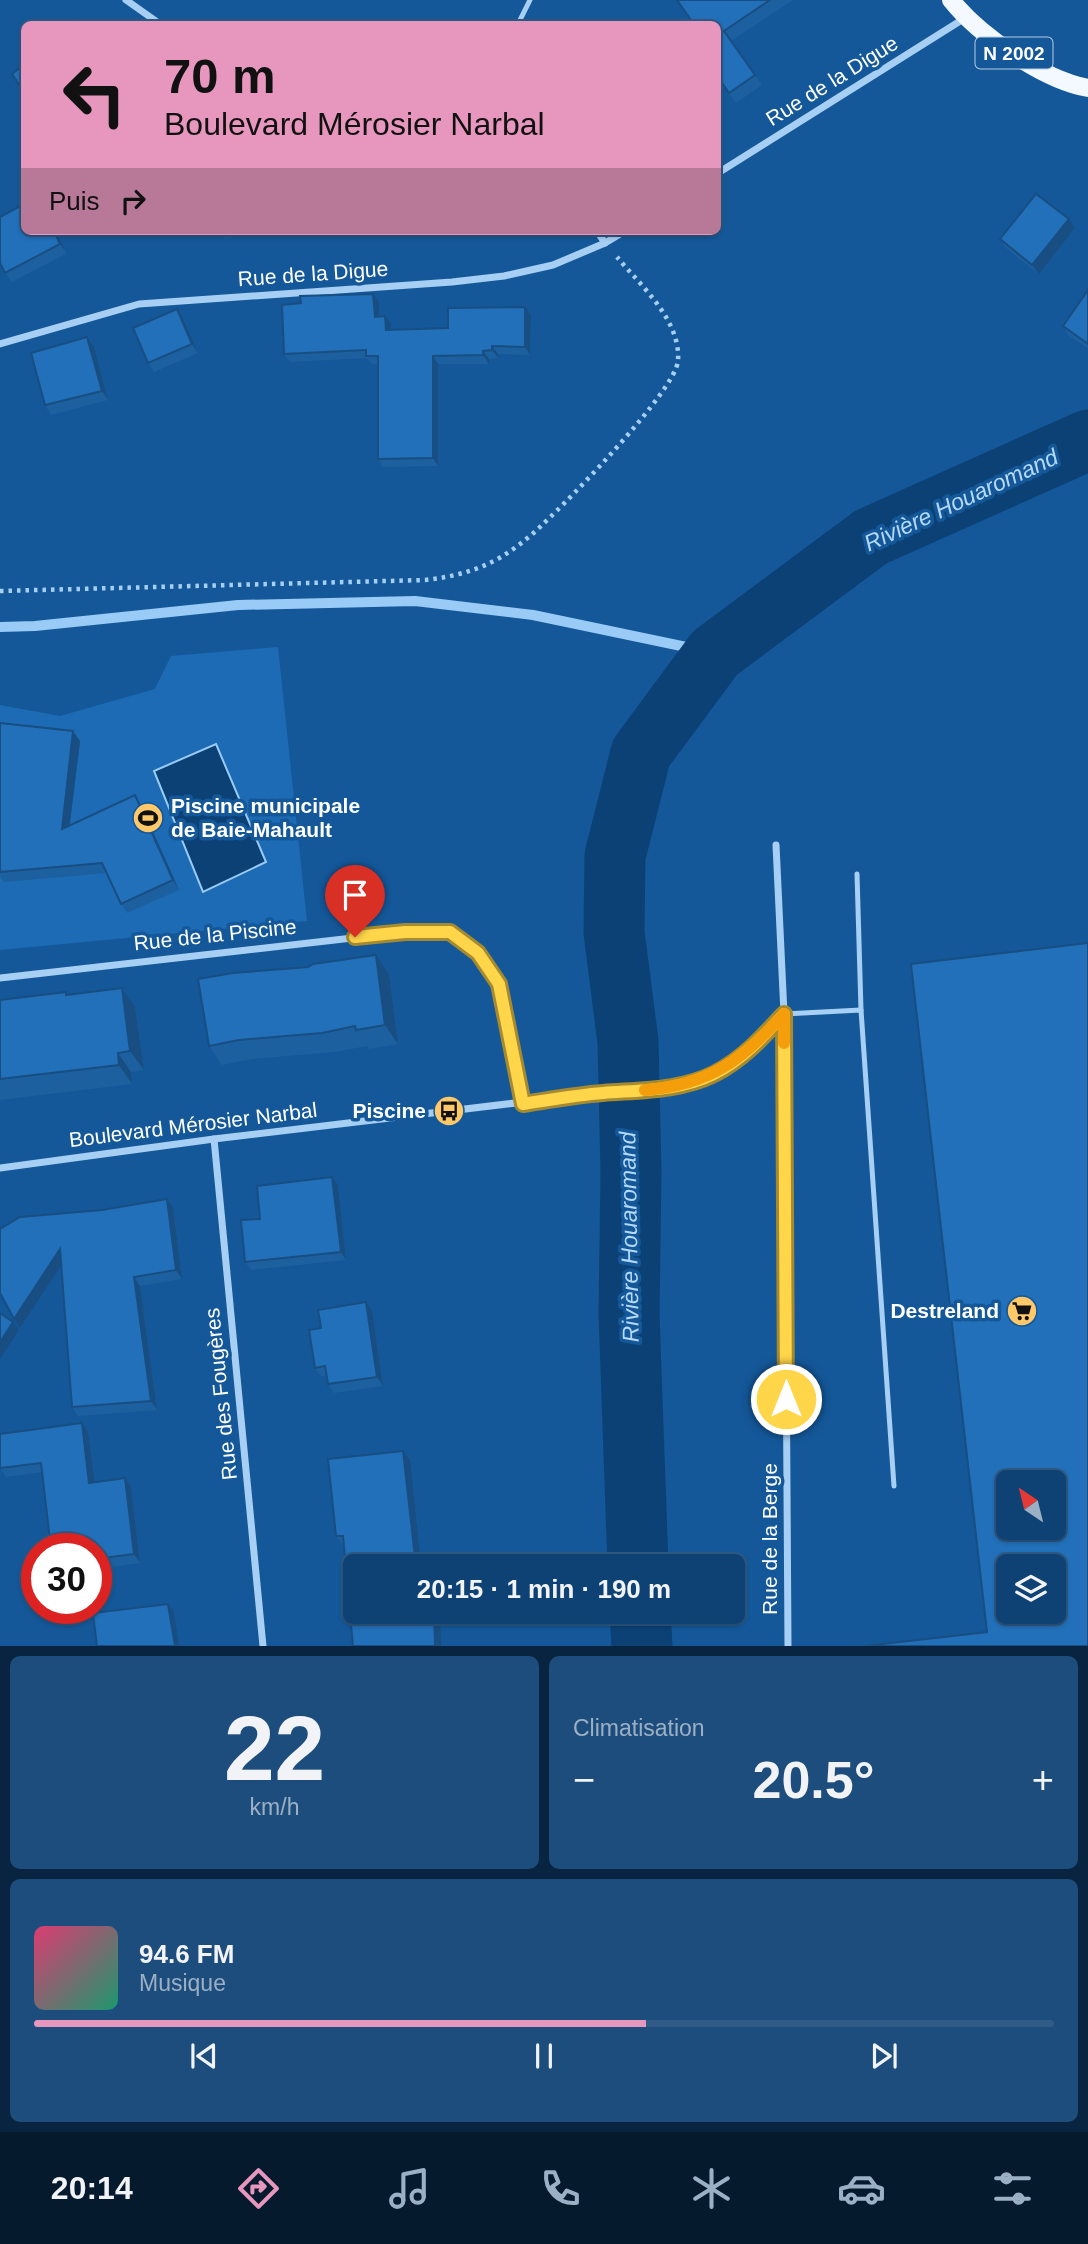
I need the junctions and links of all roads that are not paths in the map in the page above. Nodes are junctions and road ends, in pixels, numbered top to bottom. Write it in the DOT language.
graph roads {
  1 [pos="125,0"];
  2 [pos="530,0"];
  3 [pos="951,0"];
  4 [pos="965,18"];
  5 [pos="156,21"];
  6 [pos="520,21"];
  7 [pos="1088,88"];
  8 [pos="721,171"];
  9 [pos="600,235"];
  10 [pos="618,235"];
  11 [pos="605,243"];
  12 [pos="0,344"];
  13 [pos="776,845"];
  14 [pos="857,874"];
  15 [pos="0,978"];
  16 [pos="861,1010"];
  17 [pos="784,1014"];
  18 [pos="523,1104"];
  19 [pos="214,1139"];
  20 [pos="0,1168"];
  21 [pos="894,1486"];
  22 [pos="263,1646"];
  23 [pos="788,1646"];
  1 -- 5 [label="street"];
  2 -- 6 [label="lane"];
  3 -- 4 [label="main road, N 2002"];
  4 -- 7 [label="main road, N 2002"];
  4 -- 8 [label="street, Rue de la Digue"];
  9 -- 11 [label="street"];
  10 -- 11 [label="street, Rue de la Digue"];
  11 -- 12 [label="street, Rue de la Digue"];
  13 -- 17 [label="street, Rue de la Berge"];
  14 -- 16 [label="lane"];
  15 -- 18 [label="street, Rue de la Piscine"];
  16 -- 17 [label="lane"];
  16 -- 21 [label="lane"];
  17 -- 18 [label="street, Boulevard Mérosier Narbal"];
  17 -- 23 [label="street, Rue de la Berge"];
  18 -- 19 [label="street, Boulevard Mérosier Narbal"];
  19 -- 20 [label="street, Boulevard Mérosier Narbal"];
  19 -- 22 [label="street, Rue des Fougères"];
}
